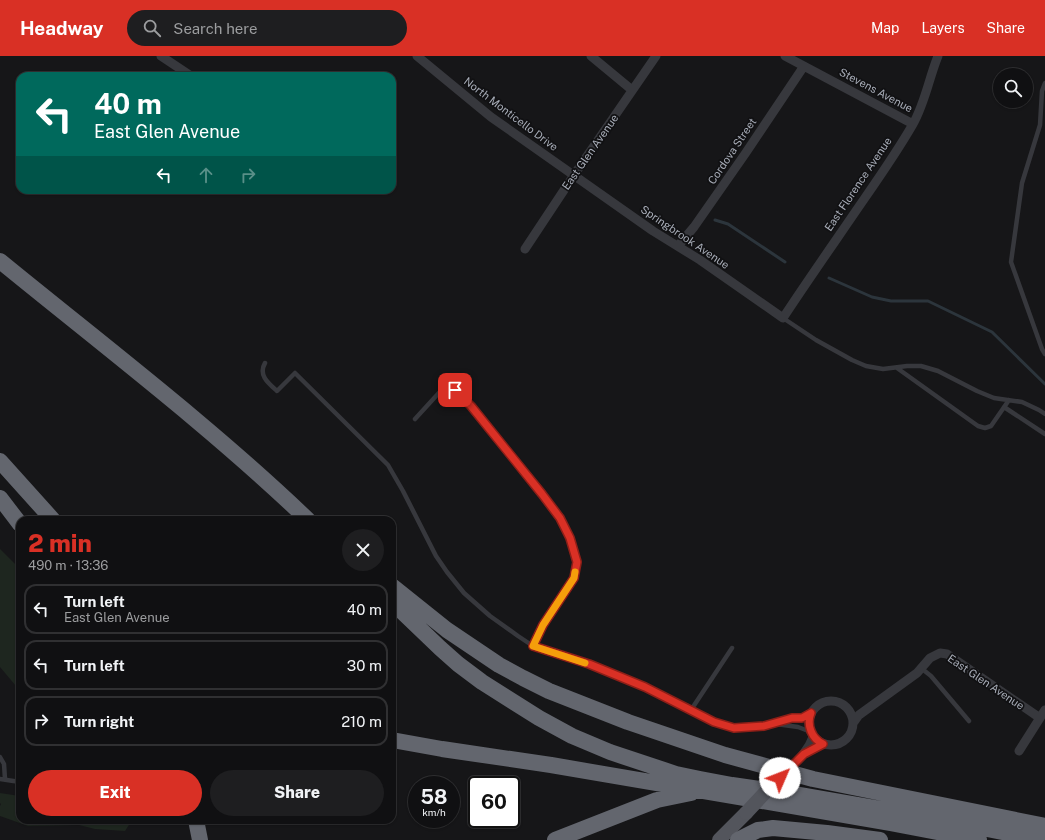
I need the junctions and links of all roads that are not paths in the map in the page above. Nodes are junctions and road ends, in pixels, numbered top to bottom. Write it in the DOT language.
graph roads {
  1 [pos="161,56"];
  2 [pos="417,56"];
  3 [pos="591,56"];
  4 [pos="656,56"];
  5 [pos="785,56"];
  6 [pos="938,56"];
  7 [pos="427,59"];
  8 [pos="804,66"];
  9 [pos="185,72"];
  10 [pos="1045,83"];
  11 [pos="632,90"];
  12 [pos="913,124"];
  13 [pos="574,174"];
  14 [pos="678,246"];
  15 [pos="525,249"];
  16 [pos="0,261"];
  17 [pos="783,318"];
  18 [pos="1045,354"];
  19 [pos="265,363"];
  20 [pos="897,368"];
  21 [pos="136,371"];
  22 [pos="1009,400"];
  23 [pos="1004,407"];
  24 [pos="1045,414"];
  25 [pos="415,419"];
  26 [pos="1045,434"];
  27 [pos="0,461"];
  28 [pos="0,498"];
  29 [pos="49,516"];
  30 [pos="304,516"];
  31 [pos="317,516"];
  32 [pos="16,519"];
  33 [pos="396,589"];
  34 [pos="396,606"];
  35 [pos="533,646"];
  36 [pos="732,648"];
  37 [pos="921,668"];
  38 [pos="876,703"];
  39 [pos="845,705"];
  40 [pos="691,710"];
  41 [pos="811,713"];
  42 [pos="1042,714"];
  43 [pos="969,721"];
  44 [pos="854,722"];
  45 [pos="770,723"];
  46 [pos="812,734"];
  47 [pos="396,741"];
  48 [pos="823,744"];
  49 [pos="1019,751"];
  50 [pos="804,754"];
  51 [pos="0,757"];
  52 [pos="787,772"];
  53 [pos="2,779"];
  54 [pos="16,781"];
  55 [pos="705,792"];
  56 [pos="197,824"];
  57 [pos="1045,826"];
  58 [pos="200,840"];
  59 [pos="555,840"];
  60 [pos="719,840"];
  61 [pos="738,840"];
  62 [pos="880,840"];
  63 [pos="979,840"];
  64 [pos="1043,840"];
  1 -- 9 [label="street"];
  2 -- 7 [label="street, North Monticello Drive"];
  3 -- 11 [label="street"];
  4 -- 11 [label="street, East Glen Avenue"];
  5 -- 8 [label="street, Stevens Avenue"];
  6 -- 12 [label="street, East Florence Avenue"];
  7 -- 13 [label="street, North Monticello Drive"];
  8 -- 12 [label="street, Stevens Avenue"];
  8 -- 14 [label="street, Cordova Street"];
  10 -- 18 [label="lane"];
  11 -- 13 [label="street, East Glen Avenue"];
  12 -- 17 [label="street, East Florence Avenue"];
  13 -- 14 [label="street, Springbrook Avenue"];
  13 -- 15 [label="street, East Glen Avenue"];
  14 -- 17 [label="street, Springbrook Avenue"];
  16 -- 21 [label="highway"];
  17 -- 20 [label="lane"];
  19 -- 35 [label="lane"];
  20 -- 22 [label="lane"];
  20 -- 23 [label="lane"];
  21 -- 30 [label="highway"];
  21 -- 31 [label="highway"];
  22 -- 23 [label="lane"];
  22 -- 24 [label="lane"];
  23 -- 26 [label="lane"];
  25 -- 35 [label="lane"];
  27 -- 29 [label="highway"];
  28 -- 32 [label="highway"];
  33 -- 52 [label="highway"];
  34 -- 64 [label="highway"];
  35 -- 40 [label="lane"];
  36 -- 40 [label="lane"];
  37 -- 38 [label="street, East Glen Avenue"];
  37 -- 42 [label="street, East Glen Avenue"];
  37 -- 43 [label="lane"];
  38 -- 39 [label="street, East Glen Avenue"];
  38 -- 44 [label="street, East Glen Avenue"];
  39 -- 41 [label="street, East Glen Avenue"];
  39 -- 44 [label="street"];
  40 -- 45 [label="lane"];
  41 -- 45 [label="lane"];
  41 -- 46 [label="street, East Glen Avenue"];
  42 -- 49 [label="street"];
  44 -- 48 [label="street, East Glen Avenue"];
  45 -- 46 [label="lane"];
  46 -- 48 [label="street"];
  46 -- 50 [label="street, East Glen Avenue"];
  47 -- 55 [label="highway"];
  48 -- 50 [label="street, East Glen Avenue"];
  50 -- 52 [label="street, East Glen Avenue"];
  51 -- 53 [label="lane"];
  52 -- 57 [label="highway"];
  52 -- 60 [label="main road, East Glen Avenue, bridge"];
  53 -- 54 [label="lane"];
  55 -- 59 [label="highway"];
  55 -- 63 [label="highway"];
  56 -- 58 [label="highway"];
  61 -- 62 [label="highway"];
}
